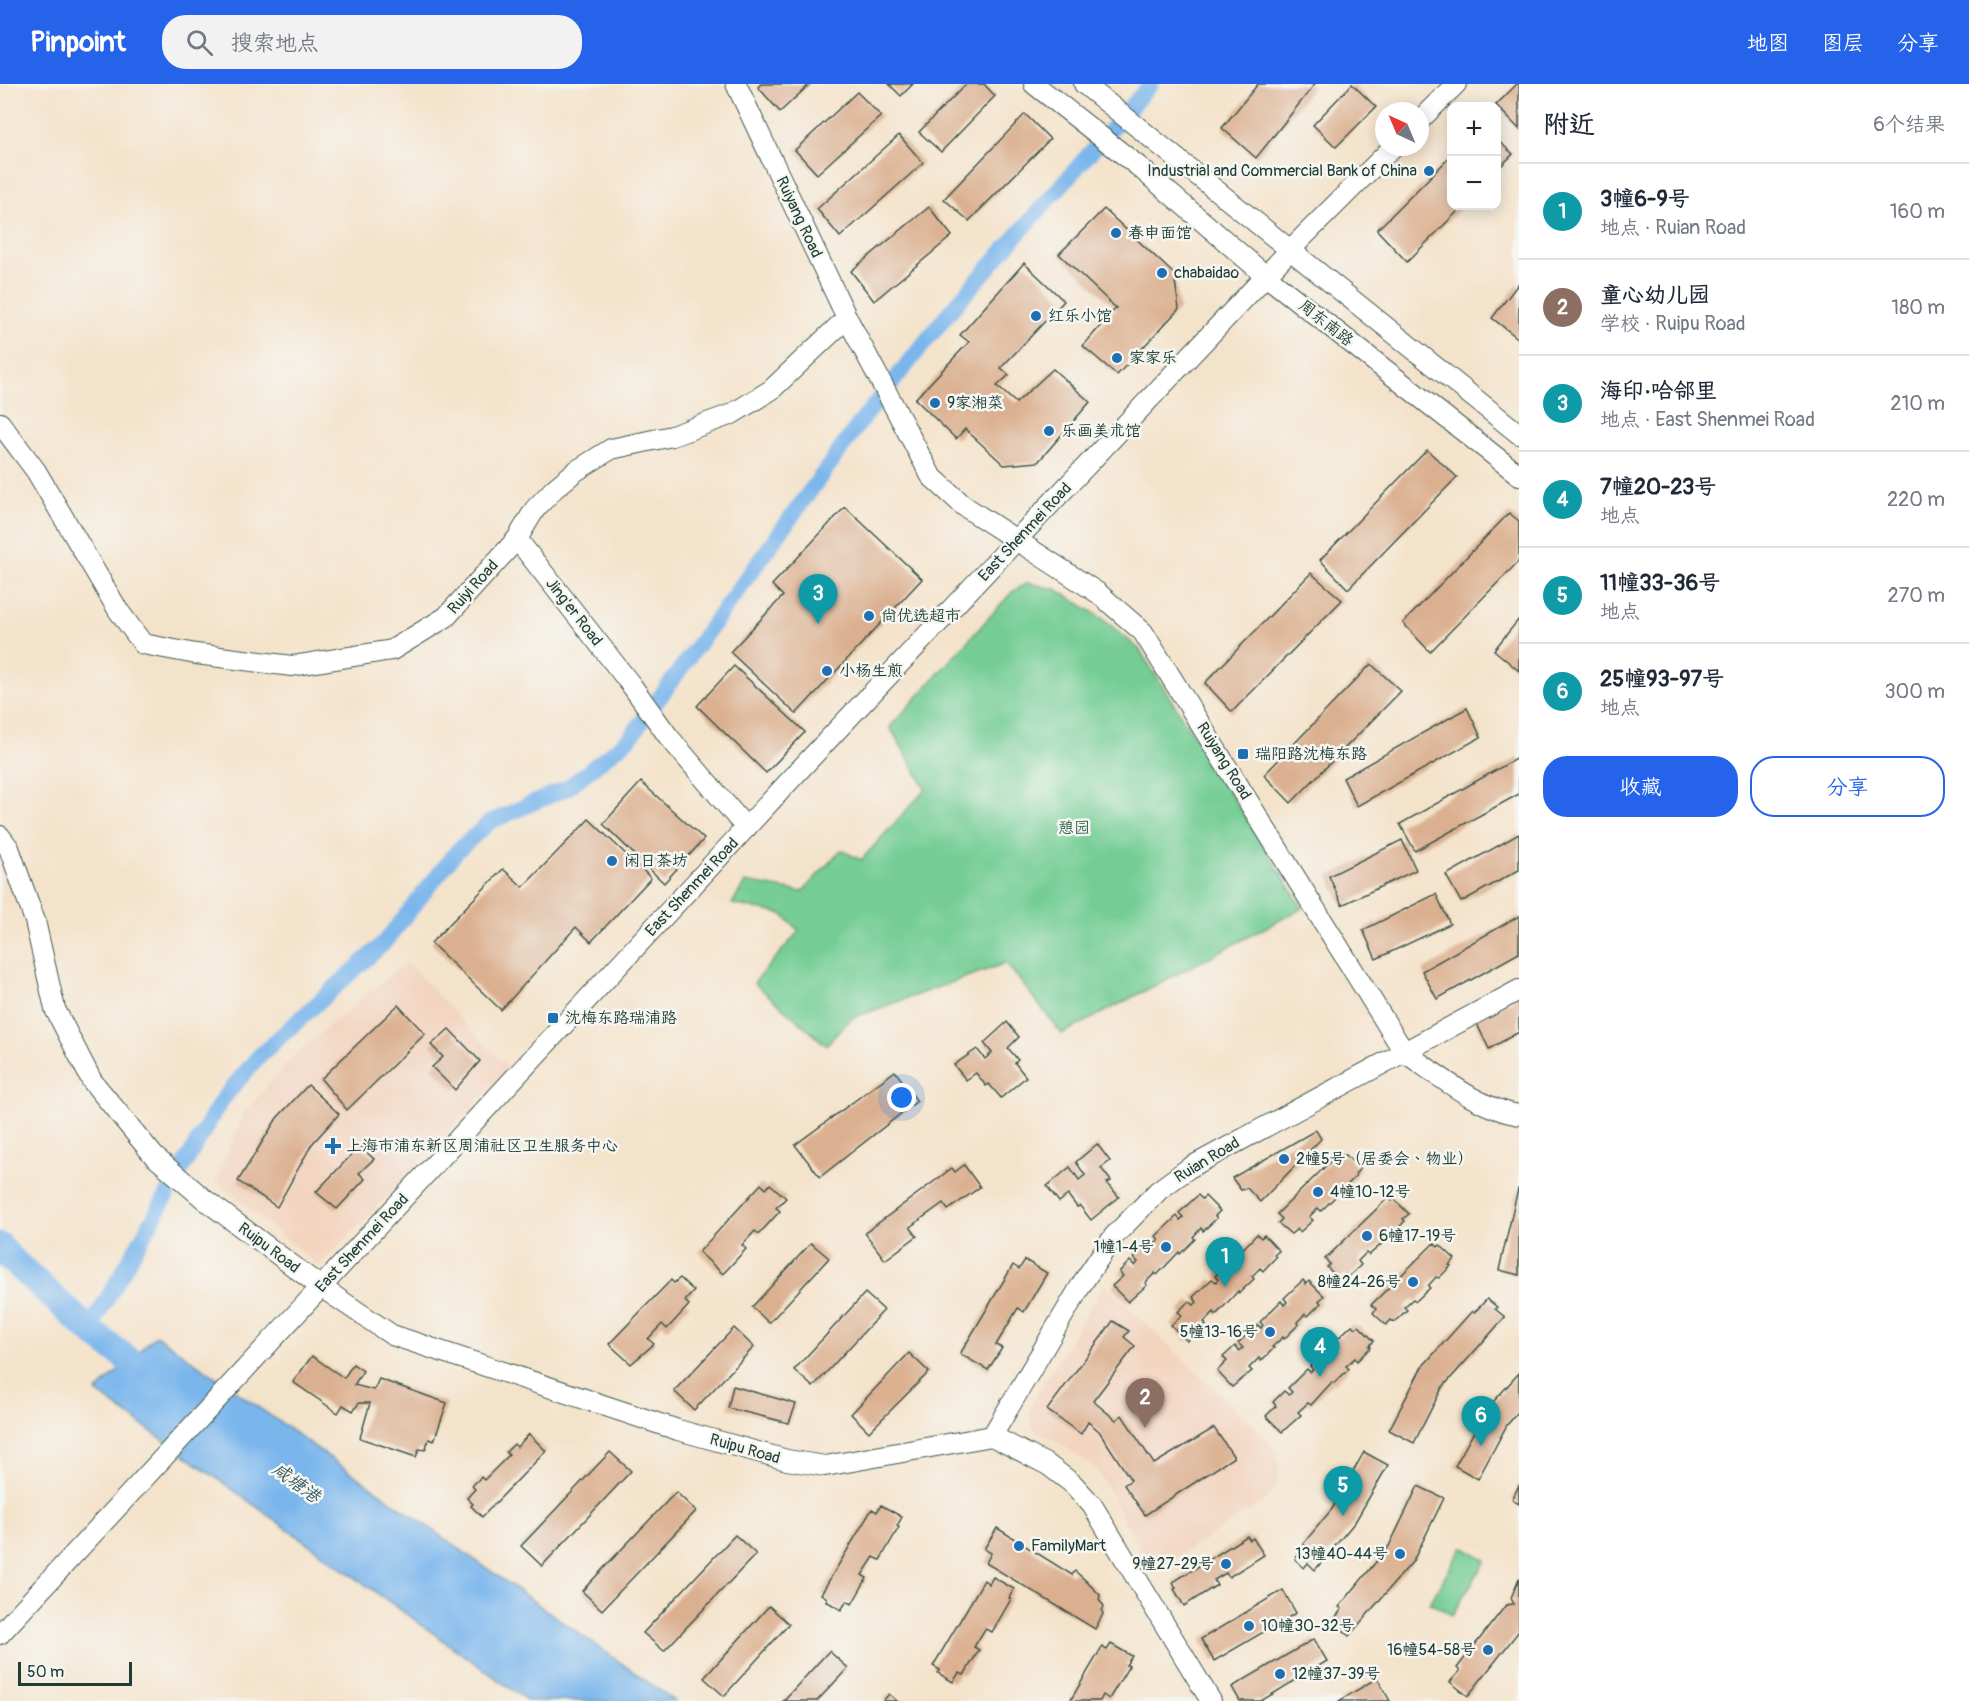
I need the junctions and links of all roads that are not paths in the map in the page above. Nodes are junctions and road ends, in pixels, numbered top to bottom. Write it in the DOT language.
graph roads {
  1 [pos="736,84"];
  2 [pos="1034,84"];
  3 [pos="1456,84"];
  4 [pos="1086,86"];
  5 [pos="1429,111"];
  6 [pos="1384,156"];
  7 [pos="1291,249"];
  8 [pos="1266,276"];
  9 [pos="847,318"];
  10 [pos="0,423"];
  11 [pos="1519,434"];
  12 [pos="1519,475"];
  13 [pos="517,539"];
  14 [pos="1016,541"];
  15 [pos="746,828"];
  16 [pos="0,836"];
  17 [pos="1519,990"];
  18 [pos="1404,1052"];
  19 [pos="1519,1115"];
  20 [pos="321,1287"];
  21 [pos="992,1436"];
  22 [pos="0,1634"];
  23 [pos="1211,1701"];
  1 -- 9 [label="street, Ruiyang Road"];
  2 -- 8 [label="street, 周东南路"];
  3 -- 5 [label="street"];
  4 -- 7 [label="street"];
  6 -- 7 [label="street, East Shenmei Road"];
  7 -- 8 [label="street, East Shenmei Road"];
  7 -- 11 [label="street"];
  8 -- 12 [label="street, 周东南路"];
  8 -- 14 [label="street, East Shenmei Road"];
  9 -- 13 [label="street, Ruiyi Road"];
  9 -- 14 [label="street, Ruiyang Road"];
  10 -- 13 [label="street, Ruiyi Road"];
  13 -- 15 [label="street, Jing'er Road"];
  14 -- 15 [label="street, East Shenmei Road"];
  14 -- 18 [label="street, Ruiyang Road"];
  15 -- 20 [label="street, East Shenmei Road"];
  16 -- 20 [label="street, Ruipu Road"];
  17 -- 18 [label="street, Ruian Road"];
  18 -- 19 [label="street, Ruiyang Road"];
  18 -- 21 [label="street, Ruian Road"];
  20 -- 21 [label="street, Ruipu Road"];
  20 -- 22 [label="street, East Shenmei Road"];
  21 -- 23 [label="street"];
}
